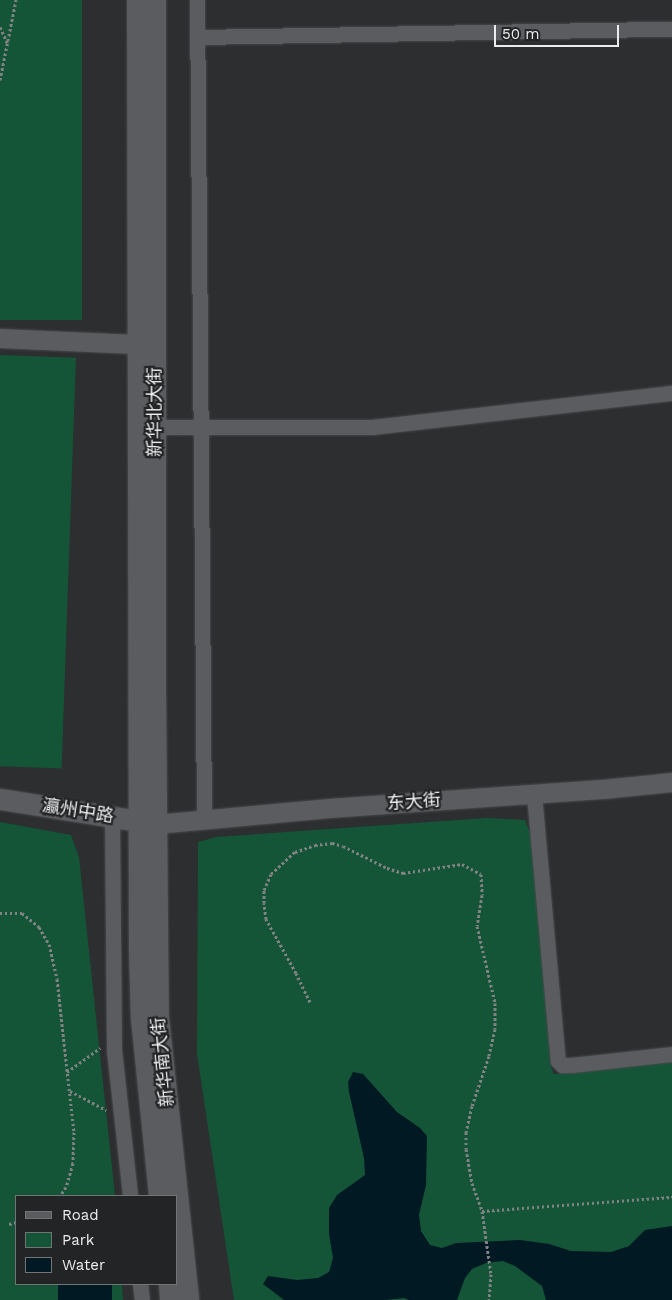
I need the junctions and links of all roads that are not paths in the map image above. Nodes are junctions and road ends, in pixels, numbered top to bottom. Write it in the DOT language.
graph roads {
  1 [pos="137,0"];
  2 [pos="155,0"];
  3 [pos="197,0"];
  4 [pos="672,29"];
  5 [pos="197,37"];
  6 [pos="0,338"];
  7 [pos="137,344"];
  8 [pos="672,393"];
  9 [pos="155,427"];
  10 [pos="200,428"];
  11 [pos="672,782"];
  12 [pos="534,794"];
  13 [pos="0,799"];
  14 [pos="112,817"];
  15 [pos="204,819"];
  16 [pos="147,822"];
  17 [pos="672,1054"];
  18 [pos="130,1195"];
  19 [pos="159,1195"];
  20 [pos="177,1195"];
  21 [pos="178,1206"];
  22 [pos="140,1285"];
  23 [pos="169,1285"];
  24 [pos="142,1300"];
  25 [pos="170,1300"];
  26 [pos="188,1300"];
  1 -- 7 [label="main road, 新华北大街"];
  2 -- 9 [label="main road, 新华北大街"];
  3 -- 5 [label="street"];
  4 -- 5 [label="street"];
  5 -- 10 [label="street"];
  6 -- 7 [label="street"];
  7 -- 16 [label="main road, 新华北大街"];
  8 -- 10 [label="street"];
  9 -- 10 [label="street"];
  9 -- 16 [label="main road, 新华北大街"];
  10 -- 15 [label="street"];
  11 -- 12 [label="street, 东大街"];
  12 -- 15 [label="street, 东大街"];
  12 -- 17 [label="street"];
  13 -- 14 [label="main road, 瀛州中路"];
  14 -- 16 [label="main road, 瀛州中路"];
  14 -- 18 [label="street"];
  15 -- 16 [label="street, 东大街"];
  16 -- 19 [label="main road, 新华南大街"];
  16 -- 20 [label="main road, 新华南大街"];
  21 -- 26 [label="main road, 新华南大街"];
  22 -- 24 [label="street"];
  23 -- 25 [label="main road"];
}
